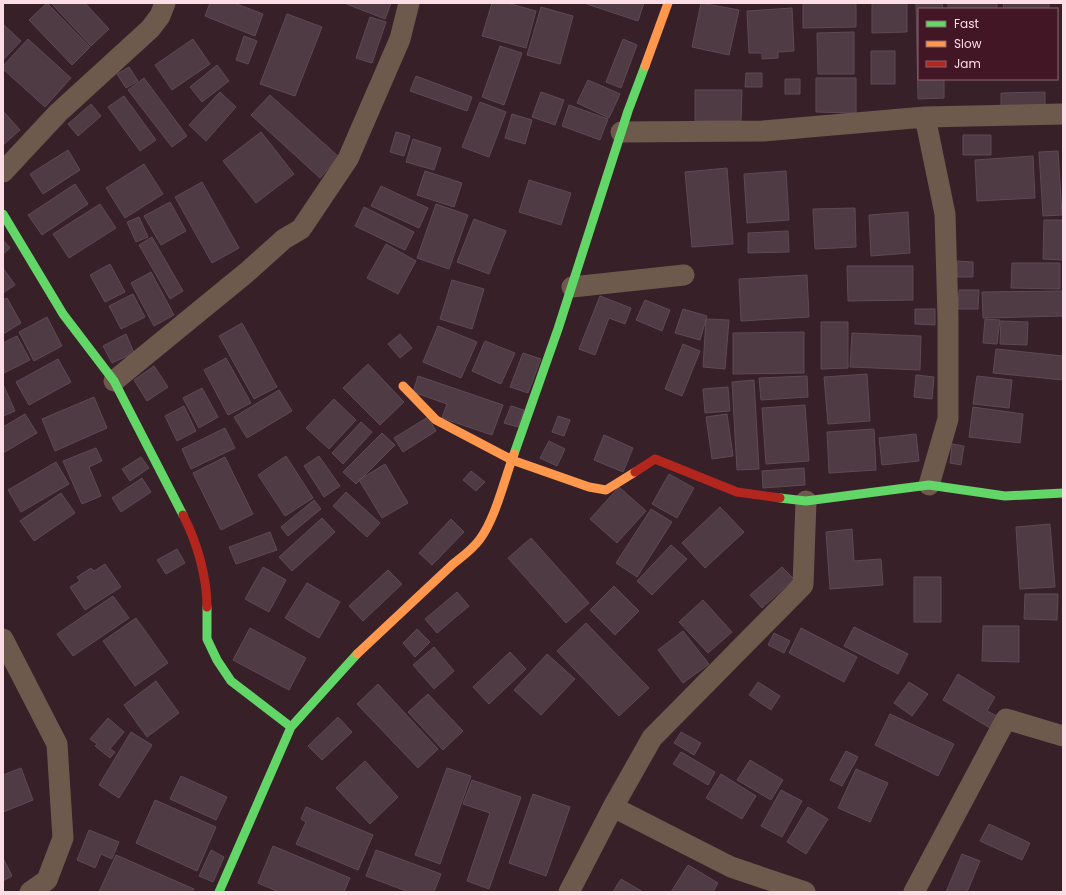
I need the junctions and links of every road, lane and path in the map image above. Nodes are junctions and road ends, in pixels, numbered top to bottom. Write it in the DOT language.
graph roads {
  1 [pos="165,3"];
  2 [pos="409,3"];
  3 [pos="668,3"];
  4 [pos="1063,114"];
  5 [pos="925,117"];
  6 [pos="621,132"];
  7 [pos="3,172"];
  8 [pos="3,214"];
  9 [pos="684,275"];
  10 [pos="572,287"];
  11 [pos="114,380"];
  12 [pos="403,386"];
  13 [pos="512,460"];
  14 [pos="929,485"];
  15 [pos="1063,493"];
  16 [pos="806,501"];
  17 [pos="3,639"];
  18 [pos="292,727"];
  19 [pos="1063,736"];
  20 [pos="613,807"];
  21 [pos="30,892"];
  22 [pos="219,892"];
  23 [pos="569,892"];
  24 [pos="805,892"];
  25 [pos="914,892"];
  1 -- 7 [label="street"];
  2 -- 11 [label="street"];
  3 -- 6 [label="street"];
  4 -- 5 [label="street"];
  5 -- 6 [label="street"];
  5 -- 14 [label="street"];
  6 -- 10 [label="street"];
  8 -- 11 [label="street"];
  9 -- 10 [label="street"];
  10 -- 13 [label="street"];
  11 -- 18 [label="street"];
  12 -- 13 [label="street"];
  13 -- 16 [label="street"];
  13 -- 18 [label="street"];
  14 -- 15 [label="street"];
  14 -- 16 [label="street"];
  16 -- 20 [label="street"];
  17 -- 21 [label="street"];
  18 -- 22 [label="street"];
  19 -- 25 [label="street"];
  20 -- 23 [label="street"];
  20 -- 24 [label="street"];
}
